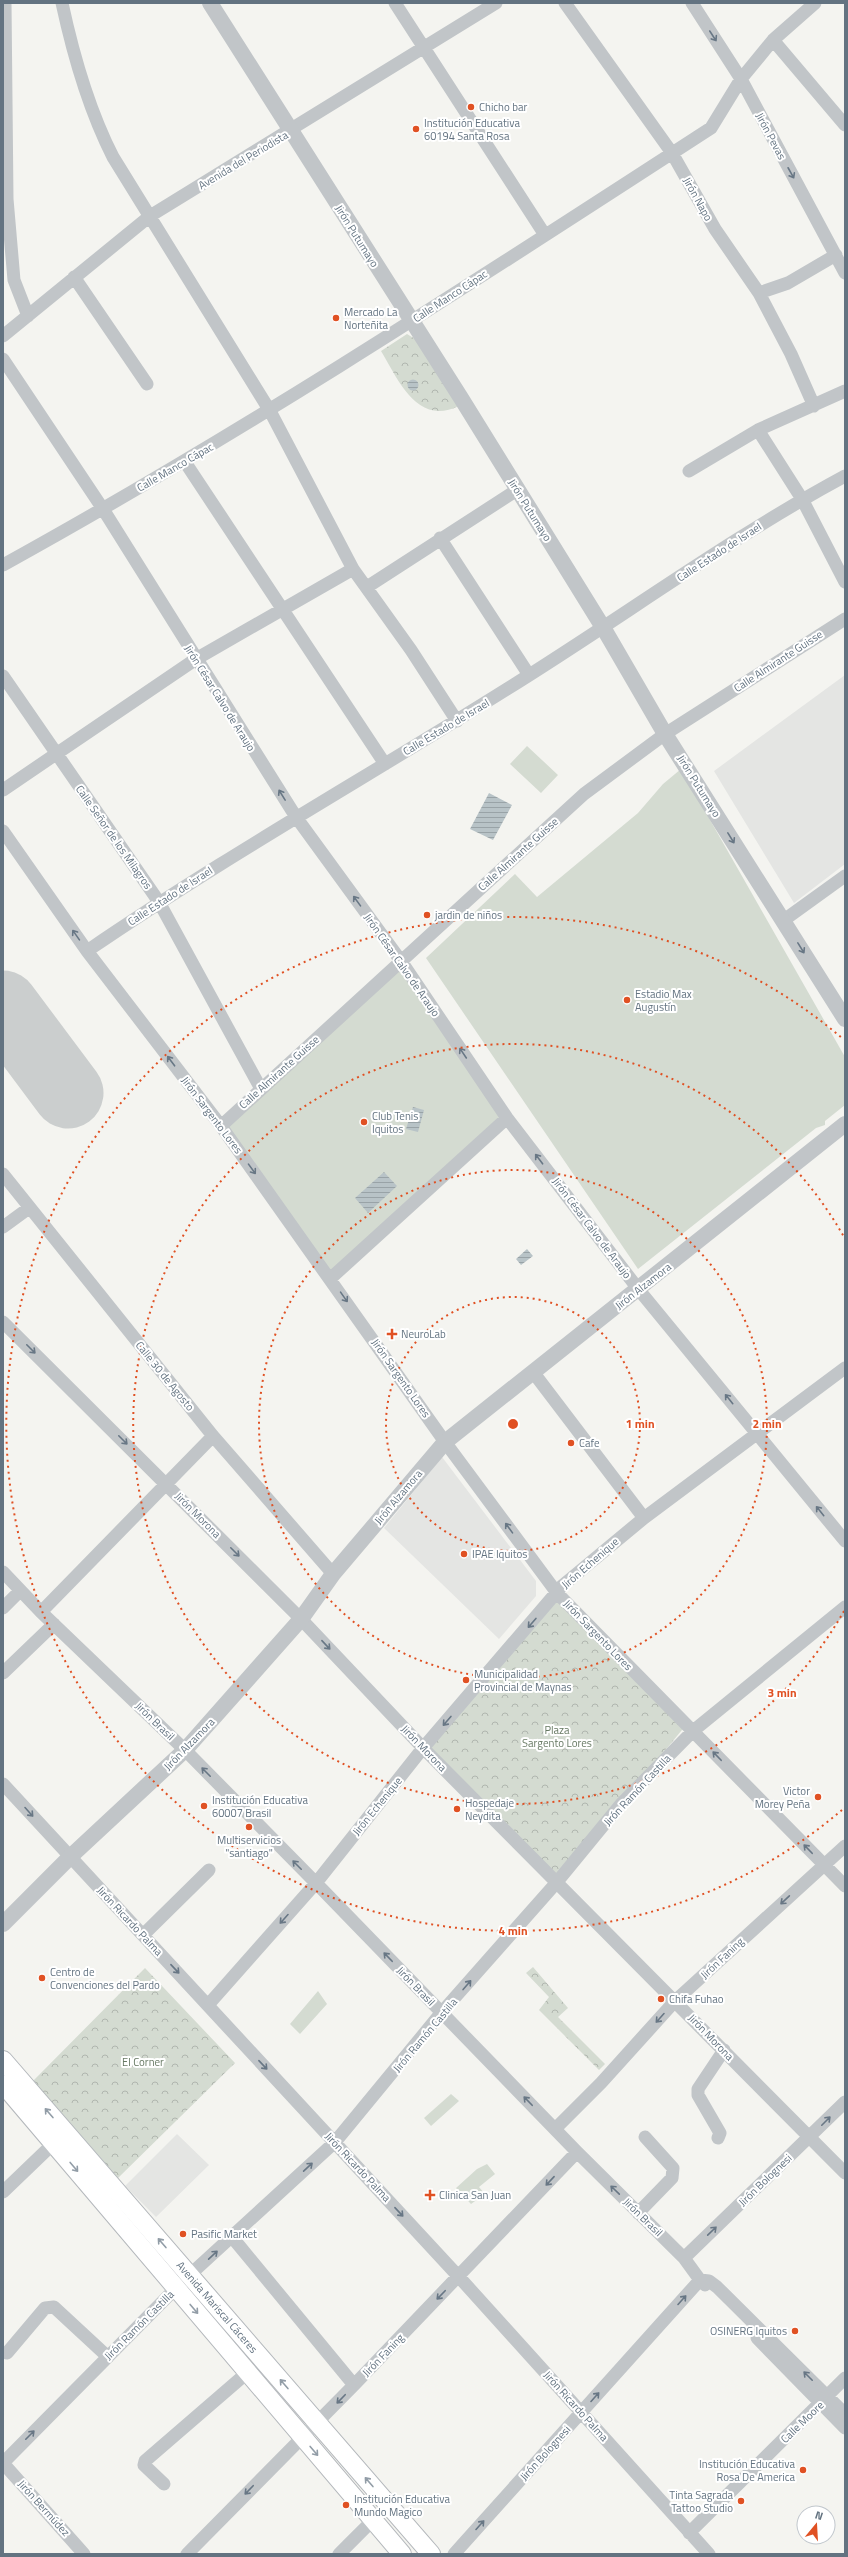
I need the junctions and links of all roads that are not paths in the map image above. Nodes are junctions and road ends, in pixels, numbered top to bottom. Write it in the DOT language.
graph roads {
  1 [pos="5,3"];
  2 [pos="62,3"];
  3 [pos="210,3"];
  4 [pos="395,3"];
  5 [pos="496,3"];
  6 [pos="565,3"];
  7 [pos="692,3"];
  8 [pos="815,3"];
  9 [pos="773,40"];
  10 [pos="424,49"];
  11 [pos="741,79"];
  12 [pos="845,125"];
  13 [pos="292,130"];
  14 [pos="672,153"];
  15 [pos="5,200"];
  16 [pos="150,216"];
  17 [pos="544,235"];
  18 [pos="836,255"];
  19 [pos="845,273"];
  20 [pos="74,277"];
  21 [pos="759,293"];
  22 [pos="28,316"];
  23 [pos="410,321"];
  24 [pos="3,336"];
  25 [pos="3,359"];
  26 [pos="147,384"];
  27 [pos="845,391"];
  28 [pos="814,406"];
  29 [pos="270,411"];
  30 [pos="758,430"];
  31 [pos="185,462"];
  32 [pos="689,471"];
  33 [pos="845,476"];
  34 [pos="517,490"];
  35 [pos="802,498"];
  36 [pos="103,510"];
  37 [pos="440,538"];
  38 [pos="3,565"];
  39 [pos="353,569"];
  40 [pos="845,582"];
  41 [pos="367,587"];
  42 [pos="284,610"];
  43 [pos="845,619"];
  44 [pos="604,629"];
  45 [pos="196,659"];
  46 [pos="3,676"];
  47 [pos="529,676"];
  48 [pos="457,721"];
  49 [pos="665,734"];
  50 [pos="56,753"];
  51 [pos="385,764"];
  52 [pos="3,790"];
  53 [pos="296,818"];
  54 [pos="3,832"];
  55 [pos="845,876"];
  56 [pos="159,902"];
  57 [pos="784,920"];
  58 [pos="87,951"];
  59 [pos="401,961"];
  60 [pos="845,1019"];
  61 [pos="261,1089"];
  62 [pos="507,1118"];
  63 [pos="845,1124"];
  64 [pos="221,1126"];
  65 [pos="3,1174"];
  66 [pos="29,1208"];
  67 [pos="3,1227"];
  68 [pos="331,1278"];
  69 [pos="639,1290"];
  70 [pos="3,1322"];
  71 [pos="845,1368"];
  72 [pos="533,1372"];
  73 [pos="758,1435"];
  74 [pos="213,1436"];
  75 [pos="445,1442"];
  76 [pos="167,1484"];
  77 [pos="644,1518"];
  78 [pos="845,1541"];
  79 [pos="3,1572"];
  80 [pos="333,1574"];
  81 [pos="20,1591"];
  82 [pos="557,1593"];
  83 [pos="845,1607"];
  84 [pos="3,1608"];
  85 [pos="41,1612"];
  86 [pos="301,1619"];
  87 [pos="54,1624"];
  88 [pos="3,1673"];
  89 [pos="693,1731"];
  90 [pos="423,1748"];
  91 [pos="185,1750"];
  92 [pos="3,1784"];
  93 [pos="845,1846"];
  94 [pos="70,1857"];
  95 [pos="824,1865"];
  96 [pos="209,1870"];
  97 [pos="557,1882"];
  98 [pos="316,1883"];
  99 [pos="845,1886"];
  100 [pos="3,1924"];
  101 [pos="143,1935"];
  102 [pos="675,2001"];
  103 [pos="208,2005"];
  104 [pos="442,2012"];
  105 [pos="724,2050"];
  106 [pos="3,2060"];
  107 [pos="3,2084"];
  108 [pos="845,2102"];
  109 [pos="555,2129"];
  110 [pos="645,2137"];
  111 [pos="718,2138"];
  112 [pos="810,2138"];
  113 [pos="61,2139"];
  114 [pos="335,2142"];
  115 [pos="577,2152"];
  116 [pos="845,2173"];
  117 [pos="3,2192"];
  118 [pos="638,2213"];
  119 [pos="232,2237"];
  120 [pos="684,2258"];
  121 [pos="190,2276"];
  122 [pos="459,2277"];
  123 [pos="700,2280"];
  124 [pos="176,2288"];
  125 [pos="8,2353"];
  126 [pos="108,2357"];
  127 [pos="248,2372"];
  128 [pos="845,2378"];
  129 [pos="354,2385"];
  130 [pos="824,2400"];
  131 [pos="582,2412"];
  132 [pos="845,2414"];
  133 [pos="317,2422"];
  134 [pos="845,2428"];
  135 [pos="302,2436"];
  136 [pos="3,2463"];
  137 [pos="164,2484"];
  138 [pos="373,2520"];
  139 [pos="689,2533"];
  140 [pos="84,2554"];
  141 [pos="187,2554"];
  142 [pos="339,2554"];
  143 [pos="402,2554"];
  144 [pos="431,2554"];
  145 [pos="454,2554"];
  146 [pos="709,2554"];
  1 -- 15 [label="street"];
  2 -- 16 [label="street"];
  3 -- 13 [label="street, Jirón Putumayo"];
  4 -- 10 [label="street"];
  5 -- 10 [label="street, Avenida del Periodista"];
  6 -- 14 [label="street, Jirón Napo"];
  7 -- 11 [label="street, Jirón Pevas, one-way"];
  8 -- 9 [label="street, Calle Manco Cápac"];
  9 -- 11 [label="street, Calle Manco Cápac"];
  9 -- 12 [label="street"];
  10 -- 13 [label="street, Avenida del Periodista"];
  10 -- 17 [label="street"];
  11 -- 14 [label="street, Calle Manco Cápac"];
  11 -- 18 [label="street, Jirón Pevas, one-way"];
  13 -- 16 [label="street, Avenida del Periodista"];
  13 -- 23 [label="street, Jirón Putumayo"];
  14 -- 17 [label="street, Calle Manco Cápac"];
  14 -- 21 [label="street, Jirón Napo"];
  15 -- 22 [label="street"];
  16 -- 20 [label="street, Avenida del Periodista"];
  16 -- 29 [label="street"];
  17 -- 23 [label="street, Calle Manco Cápac"];
  18 -- 19 [label="street, Jirón Pevas"];
  18 -- 21 [label="street"];
  20 -- 22 [label="street, Avenida del Periodista"];
  20 -- 26 [label="street"];
  21 -- 28 [label="street, Jirón Napo"];
  22 -- 24 [label="street, Avenida del Periodista"];
  23 -- 29 [label="street, Calle Manco Cápac"];
  23 -- 34 [label="street, Jirón Putumayo"];
  25 -- 36 [label="street, Jirón César Calvo de Araujo"];
  27 -- 28 [label="street"];
  28 -- 30 [label="street"];
  29 -- 31 [label="street, Calle Manco Cápac"];
  29 -- 39 [label="street"];
  30 -- 32 [label="street"];
  30 -- 35 [label="street"];
  31 -- 36 [label="street, Calle Manco Cápac"];
  31 -- 42 [label="street"];
  33 -- 35 [label="street, Calle Estado de Israel"];
  34 -- 37 [label="street"];
  34 -- 44 [label="street, Jirón Putumayo"];
  35 -- 40 [label="street"];
  35 -- 44 [label="street, Calle Estado de Israel"];
  36 -- 38 [label="street, Calle Manco Cápac"];
  36 -- 45 [label="street, Jirón César Calvo de Araujo"];
  37 -- 41 [label="street"];
  37 -- 47 [label="street"];
  39 -- 41 [label="street"];
  39 -- 42 [label="street"];
  41 -- 48 [label="street"];
  42 -- 45 [label="street"];
  42 -- 51 [label="street"];
  43 -- 49 [label="street, Calle Almirante Guisse"];
  44 -- 47 [label="street, Calle Estado de Israel"];
  44 -- 49 [label="street, Jirón Putumayo"];
  45 -- 50 [label="street"];
  53 -- 45 [label="street, Jirón César Calvo de Araujo, one-way"];
  46 -- 50 [label="street, Calle Señor de los Milagros"];
  47 -- 48 [label="street, Calle Estado de Israel"];
  48 -- 51 [label="street, Calle Estado de Israel"];
  49 -- 57 [label="street, Jirón Putumayo, one-way"];
  49 -- 59 [label="street, Calle Almirante Guisse"];
  50 -- 52 [label="street"];
  50 -- 56 [label="street, Calle Señor de los Milagros"];
  51 -- 53 [label="street, Calle Estado de Israel"];
  53 -- 56 [label="street, Calle Estado de Israel"];
  59 -- 53 [label="street, Jirón César Calvo de Araujo, one-way"];
  58 -- 54 [label="street, Jirón Sargento Lores, one-way"];
  55 -- 57 [label="street"];
  56 -- 58 [label="street, Calle Estado de Israel"];
  56 -- 61 [label="street, Calle Señor de los Milagros"];
  57 -- 60 [label="street, Jirón Putumayo, one-way"];
  64 -- 58 [label="street, Jirón Sargento Lores, one-way"];
  59 -- 61 [label="street, Calle Almirante Guisse"];
  62 -- 59 [label="street, Jirón César Calvo de Araujo, one-way"];
  61 -- 64 [label="street, Calle Almirante Guisse"];
  62 -- 68 [label="street"];
  69 -- 62 [label="street, Jirón César Calvo de Araujo, one-way"];
  63 -- 69 [label="street, Jirón Alzamora"];
  64 -- 68 [label="street, Jirón Sargento Lores, one-way"];
  65 -- 66 [label="street, Calle 30 de Agosto"];
  66 -- 67 [label="street"];
  66 -- 74 [label="street, Calle 30 de Agosto"];
  68 -- 75 [label="street, Jirón Sargento Lores, one-way"];
  69 -- 72 [label="street, Jirón Alzamora"];
  73 -- 69 [label="street, Jirón César Calvo de Araujo, one-way"];
  70 -- 76 [label="street, Jirón Morona, one-way"];
  71 -- 73 [label="street, Jirón Echenique"];
  72 -- 75 [label="street, Jirón Alzamora"];
  72 -- 77 [label="street"];
  73 -- 77 [label="street, Jirón Echenique"];
  78 -- 73 [label="street, Jirón César Calvo de Araujo, one-way"];
  74 -- 76 [label="street"];
  74 -- 80 [label="street, Calle 30 de Agosto"];
  75 -- 80 [label="street, Jirón Alzamora"];
  82 -- 75 [label="street, Jirón Sargento Lores, one-way"];
  76 -- 85 [label="street"];
  76 -- 86 [label="street, Jirón Morona, one-way"];
  77 -- 82 [label="street, Jirón Echenique"];
  79 -- 81 [label="street, Jirón Brasil"];
  80 -- 86 [label="street, Jirón Alzamora"];
  81 -- 84 [label="street"];
  81 -- 85 [label="street, Jirón Brasil"];
  82 -- 89 [label="street, Jirón Sargento Lores"];
  82 -- 90 [label="street, Jirón Echenique, one-way"];
  83 -- 89 [label="street, Jirón Ramón Castilla"];
  85 -- 87 [label="street, Jirón Brasil"];
  86 -- 90 [label="street, Jirón Morona, one-way"];
  86 -- 91 [label="street, Jirón Alzamora"];
  87 -- 88 [label="street"];
  87 -- 91 [label="street, Jirón Brasil"];
  95 -- 89 [label="street, Jirón Sargento Lores, one-way"];
  89 -- 97 [label="street, Jirón Ramón Castilla"];
  90 -- 97 [label="street, Jirón Morona"];
  90 -- 98 [label="street, Jirón Echenique"];
  91 -- 94 [label="street, Jirón Alzamora"];
  98 -- 91 [label="street, Jirón Brasil, one-way"];
  92 -- 94 [label="street, Jirón Ricardo Palma, one-way"];
  93 -- 95 [label="street, Jirón Faning"];
  94 -- 100 [label="street, Jirón Alzamora"];
  94 -- 101 [label="street, Jirón Ricardo Palma"];
  95 -- 99 [label="street, Jirón Sargento Lores"];
  95 -- 102 [label="street, Jirón Faning, one-way"];
  96 -- 101 [label="street"];
  97 -- 102 [label="street, Jirón Morona"];
  104 -- 97 [label="street, Jirón Ramón Castilla, one-way"];
  98 -- 103 [label="street, Jirón Echenique, one-way"];
  104 -- 98 [label="street, Jirón Brasil, one-way"];
  101 -- 103 [label="street, Jirón Ricardo Palma, one-way"];
  102 -- 105 [label="street, Jirón Morona"];
  102 -- 109 [label="street, Jirón Faning, one-way"];
  103 -- 114 [label="street, Jirón Ricardo Palma, one-way"];
  109 -- 104 [label="street, Jirón Brasil, one-way"];
  104 -- 114 [label="street, Jirón Ramón Castilla"];
  105 -- 111 [label="street"];
  105 -- 112 [label="street, Jirón Morona"];
  113 -- 106 [label="main road, Avenida Mariscal Cáceres, one-way"];
  107 -- 113 [label="main road, Avenida Mariscal Cáceres"];
  112 -- 108 [label="street, Jirón Bolognesi, one-way"];
  109 -- 115 [label="street, Jirón Brasil"];
  110 -- 118 [label="street"];
  112 -- 116 [label="street, Jirón Morona"];
  120 -- 112 [label="street, Jirón Bolognesi, one-way"];
  113 -- 117 [label="street"];
  121 -- 113 [label="main road, Avenida Mariscal Cáceres, one-way"];
  113 -- 124 [label="main road, Avenida Mariscal Cáceres, one-way"];
  119 -- 114 [label="street, Jirón Ramón Castilla, one-way"];
  114 -- 122 [label="street, Jirón Ricardo Palma, one-way"];
  118 -- 115 [label="street, Jirón Brasil, one-way"];
  115 -- 122 [label="street, Jirón Faning, one-way"];
  118 -- 120 [label="street, Jirón Brasil"];
  121 -- 119 [label="street, Jirón Ramón Castilla, one-way"];
  119 -- 129 [label="street"];
  120 -- 123 [label="street, Jirón Brasil"];
  121 -- 124 [label="street, Jirón Ramón Castilla"];
  133 -- 121 [label="main road, Avenida Mariscal Cáceres, one-way"];
  122 -- 129 [label="street, Jirón Faning, one-way"];
  122 -- 131 [label="street, Jirón Ricardo Palma"];
  130 -- 123 [label="street, Jirón Brasil, one-way"];
  131 -- 123 [label="street, Jirón Bolognesi, one-way"];
  124 -- 126 [label="street, Jirón Ramón Castilla"];
  124 -- 127 [label="main road, Avenida Mariscal Cáceres, one-way"];
  125 -- 126 [label="street"];
  136 -- 126 [label="street, Jirón Ramón Castilla, one-way"];
  127 -- 135 [label="main road, Avenida Mariscal Cáceres"];
  127 -- 137 [label="street"];
  128 -- 130 [label="street, Calle Moore"];
  129 -- 133 [label="street, Jirón Faning, one-way"];
  130 -- 132 [label="street"];
  130 -- 134 [label="street"];
  130 -- 139 [label="street, Calle Moore"];
  131 -- 139 [label="street, Jirón Ricardo Palma"];
  145 -- 131 [label="street, Jirón Bolognesi, one-way"];
  133 -- 135 [label="street, Jirón Faning"];
  144 -- 133 [label="main road, Avenida Mariscal Cáceres, one-way"];
  135 -- 138 [label="main road, Avenida Mariscal Cáceres, one-way"];
  135 -- 141 [label="street, Jirón Faning, one-way"];
  136 -- 140 [label="street, Jirón Bermúdez"];
  138 -- 142 [label="street"];
  138 -- 143 [label="main road, Avenida Mariscal Cáceres"];
  139 -- 146 [label="street, Jirón Ricardo Palma"];
}
